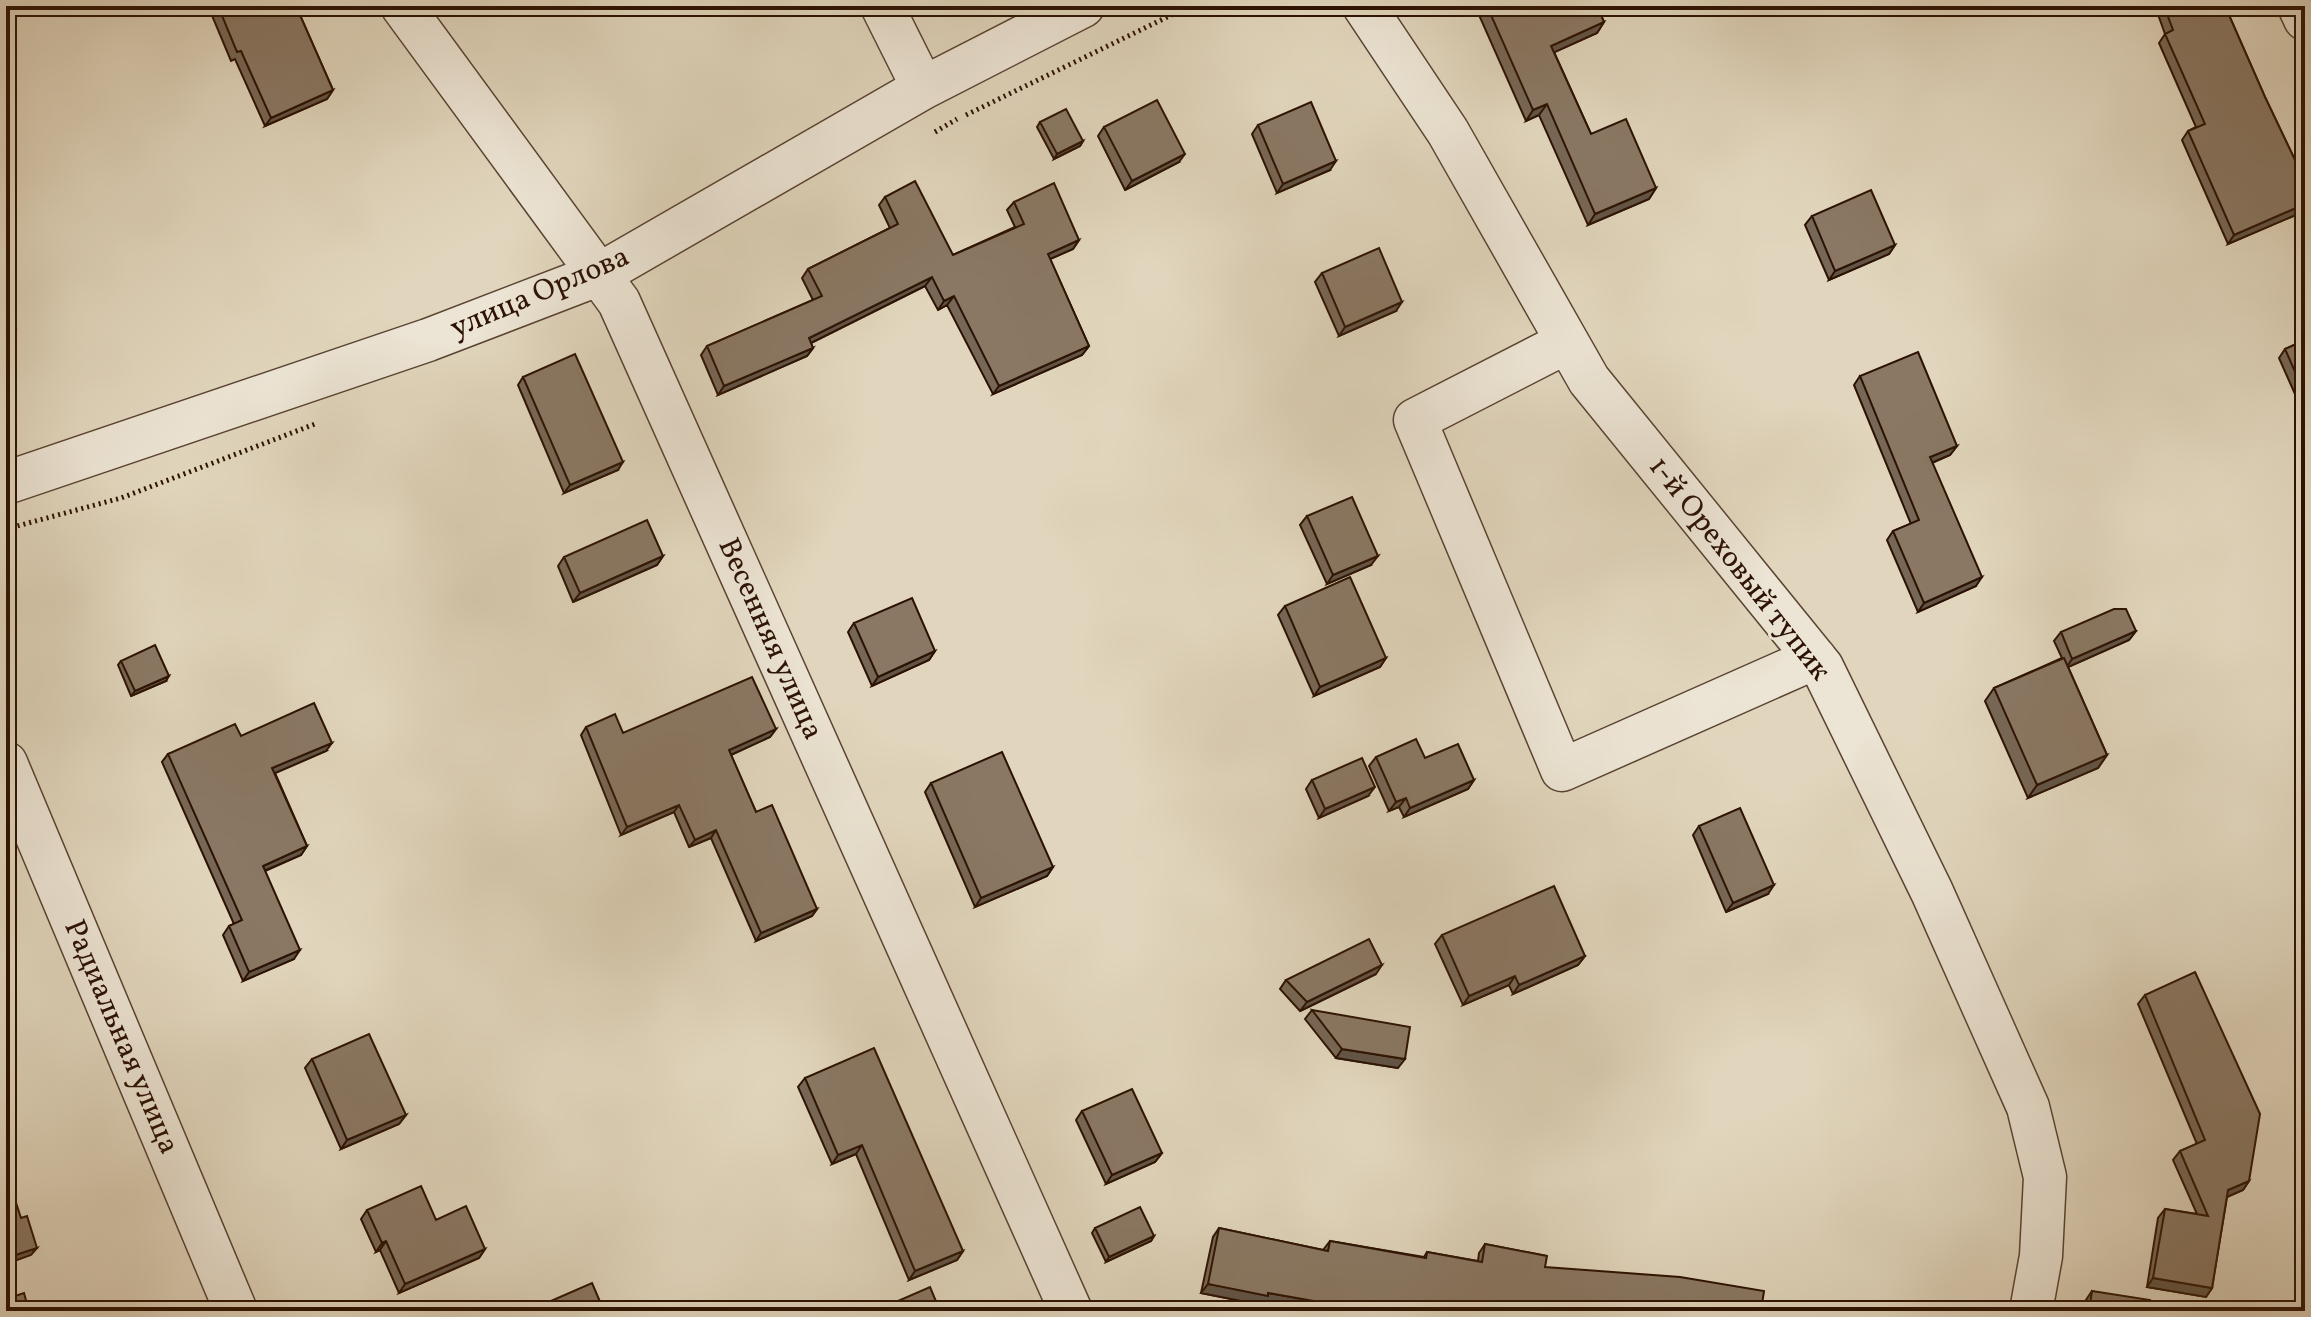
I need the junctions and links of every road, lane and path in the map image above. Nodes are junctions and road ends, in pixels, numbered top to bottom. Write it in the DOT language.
graph roads {
  1 [pos="402,6"];
  2 [pos="882,6"];
  3 [pos="1083,6"];
  4 [pos="1364,6"];
  5 [pos="2299,6"];
  6 [pos="2305,19"];
  7 [pos="923,88"];
  8 [pos="600,274"];
  9 [pos="1567,342"];
  10 [pos="6,483"];
  11 [pos="1815,658"];
  12 [pos="6,763"];
  13 [pos="236,1311"];
  14 [pos="1071,1311"];
  15 [pos="2031,1311"];
  1 -- 8 [label="street, Весенняя улица"];
  2 -- 7 [label="street"];
  3 -- 7 [label="street, улица Орлова"];
  4 -- 9 [label="street, 1-й Ореховый тупик"];
  5 -- 6 [label="street"];
  7 -- 8 [label="street, улица Орлова"];
  8 -- 10 [label="street, улица Орлова"];
  8 -- 14 [label="street, Весенняя улица"];
  9 -- 11 [label="street, 1-й Ореховый тупик"];
  9 -- 11 [label="street"];
  11 -- 15 [label="street, 1-й Ореховый тупик"];
  12 -- 13 [label="street, Радиальная улица"];
}
